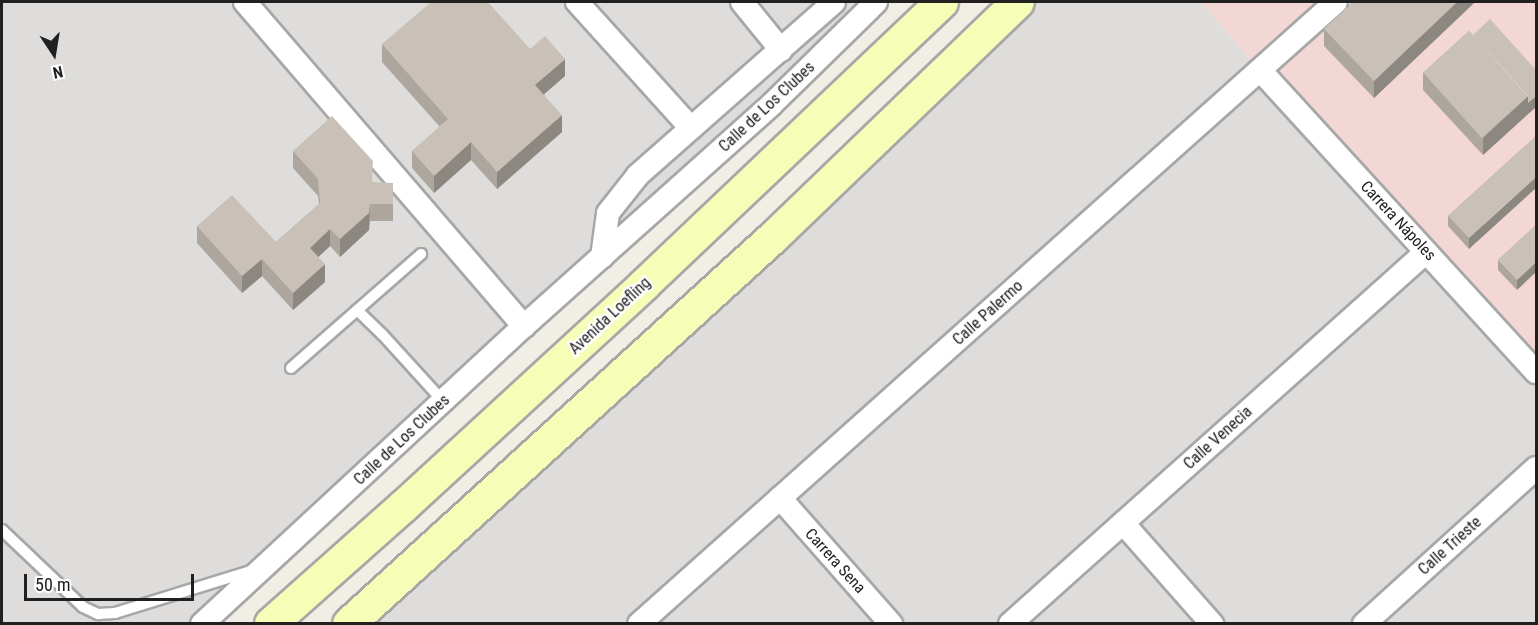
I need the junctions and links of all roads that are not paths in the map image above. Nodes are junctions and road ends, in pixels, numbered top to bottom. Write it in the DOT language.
graph roads {
  1 [pos="245,2"];
  2 [pos="577,2"];
  3 [pos="742,2"];
  4 [pos="834,2"];
  5 [pos="876,2"];
  6 [pos="942,2"];
  7 [pos="1018,2"];
  8 [pos="1336,2"];
  9 [pos="781,50"];
  10 [pos="1260,70"];
  11 [pos="691,128"];
  12 [pos="1426,252"];
  13 [pos="421,254"];
  14 [pos="602,257"];
  15 [pos="357,310"];
  16 [pos="524,326"];
  17 [pos="291,368"];
  18 [pos="1536,372"];
  19 [pos="444,402"];
  20 [pos="1536,468"];
  21 [pos="780,498"];
  22 [pos="1123,523"];
  23 [pos="2,530"];
  24 [pos="266,567"];
  25 [pos="202,624"];
  26 [pos="271,624"];
  27 [pos="349,624"];
  28 [pos="639,624"];
  29 [pos="891,624"];
  30 [pos="1010,624"];
  31 [pos="1212,624"];
  32 [pos="1364,624"];
  1 -- 16 [label="street"];
  2 -- 11 [label="street"];
  3 -- 9 [label="street"];
  4 -- 9 [label="street, Calle de Los Clubes"];
  5 -- 14 [label="street, Calle de Los Clubes"];
  6 -- 26 [label="street, Avenida Loefling"];
  7 -- 27 [label="street"];
  8 -- 10 [label="street, Calle Palermo"];
  9 -- 11 [label="street, Calle de Los Clubes"];
  10 -- 12 [label="street, Carrera Nápoles"];
  10 -- 21 [label="street, Calle Palermo"];
  11 -- 14 [label="street, Calle de Los Clubes"];
  12 -- 18 [label="street, Carrera Nápoles"];
  12 -- 22 [label="street, Calle Venecia"];
  13 -- 15 [label="lane"];
  14 -- 16 [label="street, Calle de Los Clubes"];
  15 -- 17 [label="lane"];
  15 -- 19 [label="lane"];
  16 -- 19 [label="street, Calle de Los Clubes"];
  19 -- 24 [label="street, Calle de Los Clubes"];
  20 -- 32 [label="street, Calle Trieste"];
  21 -- 28 [label="street, Calle Palermo"];
  21 -- 29 [label="street, Carrera Sena"];
  22 -- 30 [label="street, Calle Venecia"];
  22 -- 31 [label="street"];
  23 -- 24 [label="lane"];
  24 -- 25 [label="street, Calle de Los Clubes"];
}
